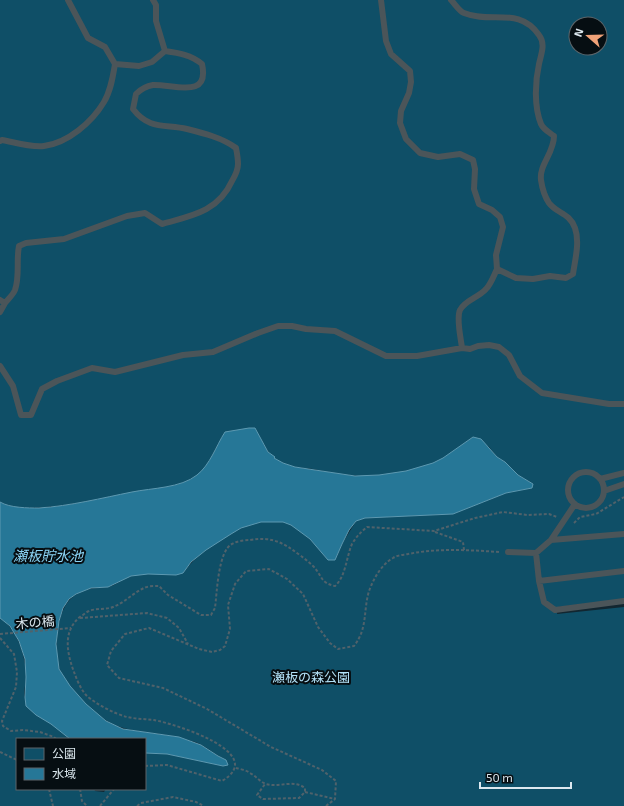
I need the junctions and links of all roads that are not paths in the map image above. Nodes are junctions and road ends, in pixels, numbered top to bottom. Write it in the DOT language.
graph roads {
  1 [pos="68,0"];
  2 [pos="153,0"];
  3 [pos="381,0"];
  4 [pos="451,0"];
  5 [pos="165,51"];
  6 [pos="115,64"];
  7 [pos="0,141"];
  8 [pos="497,269"];
  9 [pos="3,301"];
  10 [pos="0,312"];
  11 [pos="462,348"];
  12 [pos="0,366"];
  13 [pos="624,404"];
  14 [pos="624,473"];
  15 [pos="600,479"];
  16 [pos="624,484"];
  17 [pos="604,491"];
  18 [pos="575,504"];
  19 [pos="624,534"];
  20 [pos="551,540"];
  21 [pos="508,552"];
  22 [pos="536,553"];
  23 [pos="624,571"];
  24 [pos="539,581"];
  25 [pos="624,601"];
  1 -- 6 [label="lane"];
  2 -- 5 [label="lane"];
  3 -- 8 [label="lane"];
  4 -- 8 [label="lane"];
  5 -- 6 [label="lane"];
  5 -- 9 [label="lane"];
  6 -- 7 [label="lane"];
  8 -- 11 [label="lane"];
  9 -- 10 [label="lane"];
  11 -- 12 [label="lane"];
  11 -- 13 [label="lane"];
  14 -- 15 [label="lane"];
  15 -- 17 [label="lane"];
  15 -- 18 [label="lane"];
  16 -- 17 [label="lane"];
  17 -- 18 [label="lane"];
  18 -- 20 [label="lane"];
  19 -- 20 [label="lane"];
  20 -- 22 [label="lane"];
  21 -- 22 [label="lane"];
  22 -- 24 [label="lane"];
  23 -- 24 [label="lane"];
  24 -- 25 [label="lane"];
}
